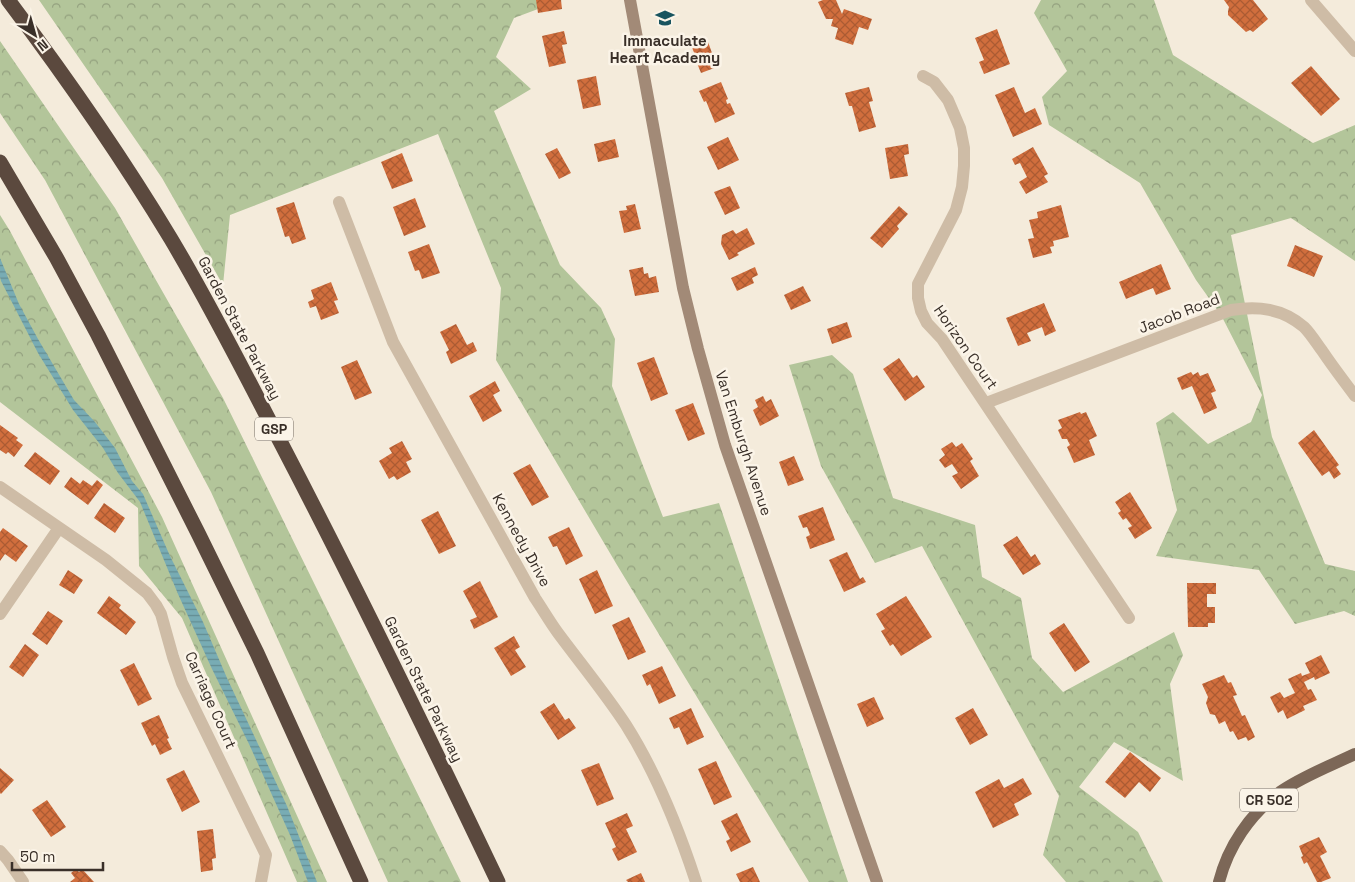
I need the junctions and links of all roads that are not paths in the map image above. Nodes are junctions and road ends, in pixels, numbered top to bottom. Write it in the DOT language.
graph roads {
  1 [pos="8,0"];
  2 [pos="630,0"];
  3 [pos="1311,0"];
  4 [pos="1355,51"];
  5 [pos="923,76"];
  6 [pos="0,162"];
  7 [pos="339,202"];
  8 [pos="1355,396"];
  9 [pos="986,404"];
  10 [pos="0,487"];
  11 [pos="59,528"];
  12 [pos="0,614"];
  13 [pos="1129,618"];
  14 [pos="1355,754"];
  15 [pos="0,851"];
  16 [pos="23,882"];
  17 [pos="261,882"];
  18 [pos="361,882"];
  19 [pos="498,882"];
  20 [pos="696,882"];
  21 [pos="877,882"];
  22 [pos="1220,882"];
  1 -- 19 [label="highway, Garden State Parkway / GSP"];
  2 -- 21 [label="main road, Van Emburgh Avenue"];
  3 -- 4 [label="street"];
  5 -- 9 [label="street, Horizon Court"];
  6 -- 18 [label="highway"];
  7 -- 20 [label="street, Kennedy Drive"];
  8 -- 9 [label="street, Jacob Road"];
  9 -- 13 [label="street, Horizon Court"];
  10 -- 11 [label="street, Carriage Court"];
  11 -- 12 [label="street"];
  11 -- 17 [label="street, Carriage Court"];
  14 -- 22 [label="main road, CR 502"];
  15 -- 16 [label="street"];
}
